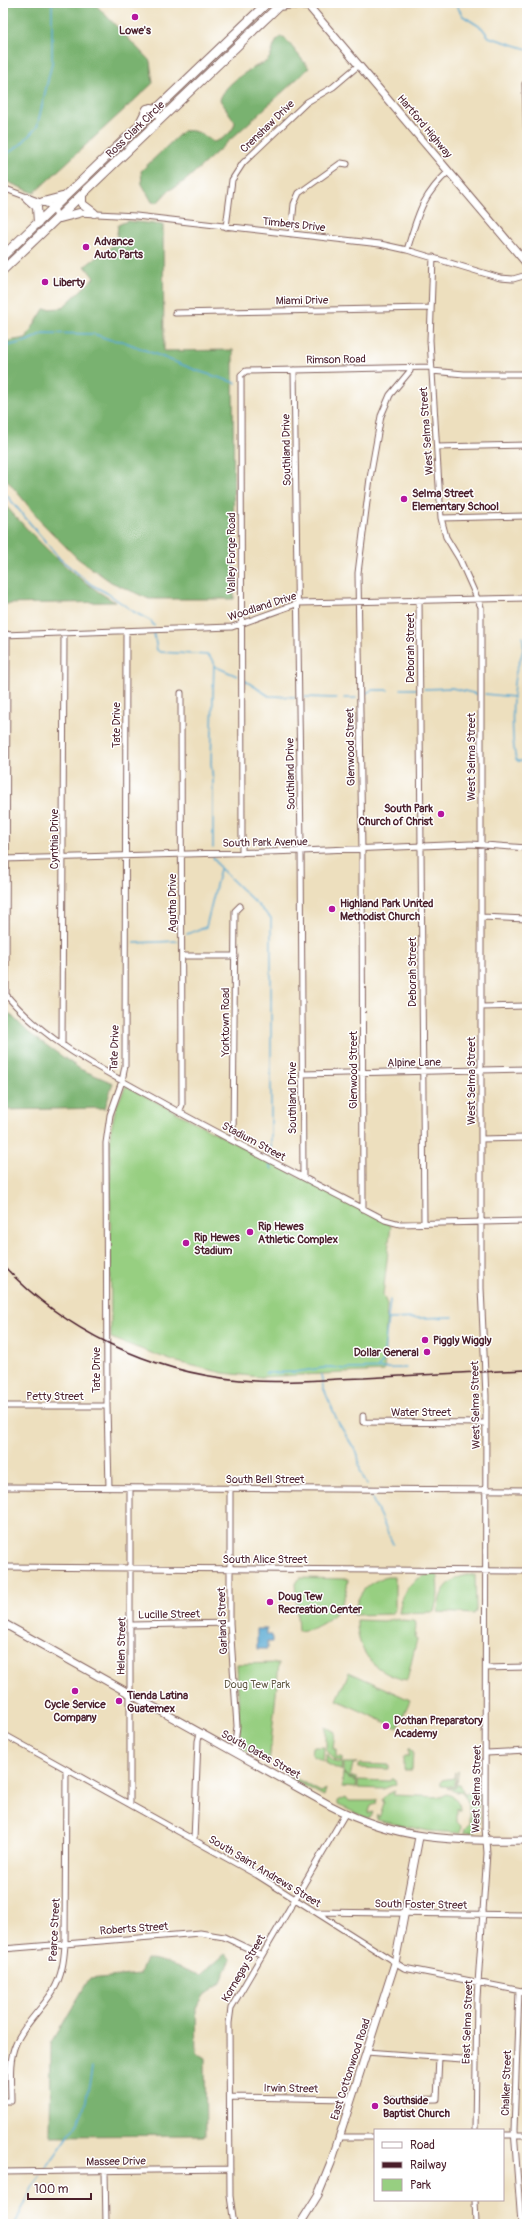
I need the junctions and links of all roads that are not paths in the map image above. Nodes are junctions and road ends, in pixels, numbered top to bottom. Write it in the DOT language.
graph roads {
  1 [pos="267,3"];
  2 [pos="308,4"];
  3 [pos="280,5"];
  4 [pos="359,65"];
  5 [pos="525,84"];
  6 [pos="175,91"];
  7 [pos="183,98"];
  8 [pos="155,110"];
  9 [pos="156,123"];
  10 [pos="527,147"];
  11 [pos="347,164"];
  12 [pos="449,171"];
  13 [pos="3,188"];
  14 [pos="82,194"];
  15 [pos="66,195"];
  16 [pos="27,198"];
  17 [pos="43,202"];
  18 [pos="54,207"];
  19 [pos="68,208"];
  20 [pos="79,213"];
  21 [pos="94,213"];
  22 [pos="57,218"];
  23 [pos="38,223"];
  24 [pos="226,227"];
  25 [pos="291,234"];
  26 [pos="407,250"];
  27 [pos="3,256"];
  28 [pos="433,258"];
  29 [pos="527,264"];
  30 [pos="3,270"];
  31 [pos="527,275"];
  32 [pos="430,308"];
  33 [pos="174,313"];
  34 [pos="410,368"];
  35 [pos="432,369"];
  36 [pos="294,370"];
  37 [pos="242,374"];
  38 [pos="527,374"];
  39 [pos="527,445"];
  40 [pos="437,447"];
  41 [pos="527,516"];
  42 [pos="441,518"];
  43 [pos="527,598"];
  44 [pos="478,599"];
  45 [pos="420,600"];
  46 [pos="358,602"];
  47 [pos="299,603"];
  48 [pos="240,626"];
  49 [pos="126,631"];
  50 [pos="64,633"];
  51 [pos="5,635"];
  52 [pos="181,693"];
  53 [pos="5,714"];
  54 [pos="5,790"];
  55 [pos="481,844"];
  56 [pos="422,845"];
  57 [pos="362,848"];
  58 [pos="527,848"];
  59 [pos="301,851"];
  60 [pos="242,852"];
  61 [pos="182,854"];
  62 [pos="125,856"];
  63 [pos="64,858"];
  64 [pos="5,859"];
  65 [pos="240,906"];
  66 [pos="482,917"];
  67 [pos="527,919"];
  68 [pos="182,956"];
  69 [pos="235,956"];
  70 [pos="4,993"];
  71 [pos="527,1006"];
  72 [pos="482,1007"];
  73 [pos="62,1045"];
  74 [pos="527,1069"];
  75 [pos="481,1070"];
  76 [pos="423,1072"];
  77 [pos="363,1073"];
  78 [pos="302,1074"];
  79 [pos="122,1081"];
  80 [pos="179,1112"];
  81 [pos="527,1138"];
  82 [pos="481,1139"];
  83 [pos="234,1141"];
  84 [pos="303,1177"];
  85 [pos="363,1209"];
  86 [pos="527,1221"];
  87 [pos="481,1222"];
  88 [pos="424,1223"];
  89 [pos="3,1406"];
  90 [pos="106,1406"];
  91 [pos="363,1416"];
  92 [pos="486,1422"];
  93 [pos="3,1487"];
  94 [pos="109,1488"];
  95 [pos="130,1488"];
  96 [pos="230,1488"];
  97 [pos="486,1490"];
  98 [pos="527,1490"];
  99 [pos="3,1567"];
  100 [pos="130,1568"];
  101 [pos="230,1569"];
  102 [pos="486,1571"];
  103 [pos="527,1571"];
  104 [pos="230,1623"];
  105 [pos="3,1624"];
  106 [pos="132,1625"];
  107 [pos="527,1667"];
  108 [pos="486,1668"];
  109 [pos="130,1694"];
  110 [pos="200,1733"];
  111 [pos="3,1734"];
  112 [pos="527,1751"];
  113 [pos="234,1752"];
  114 [pos="487,1753"];
  115 [pos="66,1770"];
  116 [pos="130,1804"];
  117 [pos="345,1814"];
  118 [pos="418,1837"];
  119 [pos="194,1840"];
  120 [pos="486,1840"];
  121 [pos="527,1840"];
  122 [pos="295,1899"];
  123 [pos="315,1912"];
  124 [pos="405,1914"];
  125 [pos="483,1915"];
  126 [pos="527,1915"];
  127 [pos="65,1944"];
  128 [pos="3,1949"];
  129 [pos="262,1955"];
  130 [pos="395,1963"];
  131 [pos="478,1983"];
  132 [pos="519,1991"];
  133 [pos="527,1992"];
  134 [pos="366,2052"];
  135 [pos="439,2057"];
  136 [pos="476,2060"];
  137 [pos="230,2097"];
  138 [pos="351,2099"];
  139 [pos="390,2100"];
  140 [pos="3,2101"];
  141 [pos="475,2129"];
  142 [pos="504,2135"];
  143 [pos="515,2135"];
  144 [pos="527,2135"];
  145 [pos="339,2137"];
  146 [pos="374,2137"];
  147 [pos="230,2169"];
  148 [pos="105,2171"];
  149 [pos="3,2172"];
  150 [pos="475,2201"];
  151 [pos="106,2224"];
  152 [pos="234,2224"];
  153 [pos="300,2224"];
  154 [pos="476,2224"];
  155 [pos="521,2224"];
  1 -- 6 [label="highway, Ross Clark Circle"];
  2 -- 3 [label="highway"];
  2 -- 4 [label="main road, Hartford Highway"];
  3 -- 7 [label="highway, Ross Clark Circle"];
  4 -- 12 [label="main road, Hartford Highway"];
  4 -- 24 [label="street, Crenshaw Drive"];
  5 -- 10 [label="street"];
  6 -- 7 [label="highway"];
  6 -- 8 [label="highway, Ross Clark Circle"];
  7 -- 9 [label="highway, Ross Clark Circle"];
  8 -- 9 [label="highway"];
  8 -- 15 [label="highway, Ross Clark Circle"];
  9 -- 14 [label="highway, Ross Clark Circle"];
  11 -- 25 [label="street"];
  12 -- 26 [label="street"];
  12 -- 29 [label="main road, Hartford Highway"];
  13 -- 16 [label="street"];
  14 -- 19 [label="highway, Ross Clark Circle"];
  14 -- 21 [label="highway"];
  15 -- 17 [label="highway"];
  15 -- 18 [label="highway, Ross Clark Circle"];
  15 -- 19 [label="street"];
  16 -- 17 [label="street"];
  16 -- 23 [label="highway"];
  17 -- 18 [label="street"];
  18 -- 22 [label="street"];
  18 -- 23 [label="highway, Ross Clark Circle"];
  19 -- 20 [label="street, Timbers Drive"];
  19 -- 22 [label="highway, Ross Clark Circle"];
  20 -- 21 [label="street, Timbers Drive"];
  20 -- 22 [label="highway"];
  21 -- 24 [label="street, Timbers Drive"];
  22 -- 30 [label="highway, Ross Clark Circle"];
  23 -- 27 [label="highway, Ross Clark Circle"];
  24 -- 25 [label="street, Timbers Drive"];
  25 -- 26 [label="street, Timbers Drive"];
  26 -- 28 [label="street, Timbers Drive"];
  28 -- 31 [label="street, Timbers Drive"];
  28 -- 32 [label="street, West Selma Street"];
  32 -- 33 [label="street, Miami Drive"];
  32 -- 35 [label="street, West Selma Street"];
  34 -- 35 [label="street, Rimson Road"];
  34 -- 36 [label="street, Rimson Road"];
  34 -- 46 [label="street, Glenwood Street"];
  35 -- 38 [label="street, Rimson Road"];
  35 -- 40 [label="street, West Selma Street"];
  36 -- 37 [label="street, Rimson Road"];
  36 -- 47 [label="street, Southland Drive"];
  37 -- 48 [label="street, Valley Forge Road"];
  39 -- 40 [label="street"];
  40 -- 42 [label="street, West Selma Street"];
  41 -- 42 [label="street"];
  42 -- 44 [label="street, West Selma Street"];
  43 -- 44 [label="street, Woodland Drive"];
  44 -- 45 [label="street, Woodland Drive"];
  44 -- 55 [label="street, West Selma Street"];
  45 -- 46 [label="street, Woodland Drive"];
  45 -- 56 [label="street, Deborah Street"];
  46 -- 47 [label="street, Woodland Drive"];
  46 -- 57 [label="street, Glenwood Street"];
  47 -- 48 [label="street, Woodland Drive"];
  47 -- 59 [label="street, Southland Drive"];
  48 -- 49 [label="street, Woodland Drive"];
  48 -- 60 [label="street, Valley Forge Road"];
  49 -- 50 [label="street, Woodland Drive"];
  49 -- 62 [label="street, Tate Drive"];
  50 -- 51 [label="street, Woodland Drive"];
  50 -- 63 [label="street, Cynthia Drive"];
  51 -- 53 [label="street"];
  52 -- 61 [label="street, Agutha Drive"];
  53 -- 54 [label="street"];
  54 -- 64 [label="street"];
  55 -- 56 [label="street, South Park Avenue"];
  55 -- 58 [label="street, South Park Avenue"];
  55 -- 66 [label="street, West Selma Street"];
  56 -- 57 [label="street, South Park Avenue"];
  56 -- 76 [label="street, Deborah Street"];
  57 -- 59 [label="street, South Park Avenue"];
  57 -- 77 [label="street, Glenwood Street"];
  59 -- 60 [label="street, South Park Avenue"];
  59 -- 78 [label="street, Southland Drive"];
  60 -- 61 [label="street, South Park Avenue"];
  61 -- 62 [label="street, South Park Avenue"];
  61 -- 68 [label="street, Agutha Drive"];
  62 -- 63 [label="street, South Park Avenue"];
  62 -- 79 [label="street, Tate Drive"];
  63 -- 64 [label="street, South Park Avenue"];
  63 -- 73 [label="street, Cynthia Drive"];
  64 -- 70 [label="street"];
  65 -- 69 [label="street, Yorktown Road"];
  66 -- 67 [label="street"];
  66 -- 72 [label="street, West Selma Street"];
  68 -- 69 [label="street"];
  68 -- 80 [label="street, Agutha Drive"];
  69 -- 83 [label="street, Yorktown Road"];
  70 -- 73 [label="street, Stadium Street"];
  71 -- 72 [label="street"];
  72 -- 75 [label="street, West Selma Street"];
  73 -- 79 [label="street, Stadium Street"];
  74 -- 75 [label="street, Alpine Lane"];
  75 -- 76 [label="street, Alpine Lane"];
  75 -- 82 [label="street, West Selma Street"];
  76 -- 77 [label="street, Alpine Lane"];
  76 -- 88 [label="street, Deborah Street"];
  77 -- 78 [label="street, Alpine Lane"];
  77 -- 85 [label="street, Glenwood Street"];
  78 -- 84 [label="street, Southland Drive"];
  79 -- 80 [label="street, Stadium Street"];
  79 -- 90 [label="street, Tate Drive"];
  80 -- 83 [label="street, Stadium Street"];
  81 -- 82 [label="street"];
  82 -- 87 [label="street, West Selma Street"];
  83 -- 84 [label="street, Stadium Street"];
  84 -- 85 [label="street, Stadium Street"];
  85 -- 88 [label="street, Stadium Street"];
  86 -- 87 [label="street, Stadium Street"];
  87 -- 88 [label="street, Stadium Street"];
  87 -- 92 [label="street, West Selma Street"];
  89 -- 90 [label="street, Petty Street"];
  90 -- 94 [label="street, Tate Drive"];
  91 -- 92 [label="street, Water Street"];
  92 -- 97 [label="street, West Selma Street"];
  93 -- 94 [label="street, South Bell Street"];
  94 -- 95 [label="street, South Bell Street"];
  95 -- 96 [label="street, South Bell Street"];
  95 -- 100 [label="street, Helen Street"];
  96 -- 97 [label="street, South Bell Street"];
  96 -- 101 [label="street, Garland Street"];
  97 -- 98 [label="street, South Bell Street"];
  97 -- 102 [label="street, West Selma Street"];
  99 -- 100 [label="street, South Alice Street"];
  100 -- 101 [label="street, South Alice Street"];
  100 -- 106 [label="street, Helen Street"];
  101 -- 102 [label="street, South Alice Street"];
  101 -- 104 [label="street, Garland Street"];
  102 -- 103 [label="street, South Alice Street"];
  102 -- 108 [label="street, West Selma Street"];
  104 -- 106 [label="street, Lucille Street"];
  104 -- 113 [label="street, Garland Street"];
  105 -- 109 [label="main road, South Oates Street"];
  106 -- 109 [label="street, Helen Street"];
  107 -- 108 [label="street"];
  108 -- 114 [label="street, West Selma Street"];
  109 -- 110 [label="main road, South Oates Street"];
  109 -- 116 [label="street, Helen Street"];
  110 -- 113 [label="main road, South Oates Street"];
  110 -- 119 [label="street"];
  111 -- 115 [label="street, South Saint Andrews Street"];
  112 -- 114 [label="street"];
  113 -- 117 [label="main road, South Oates Street"];
  114 -- 120 [label="street, West Selma Street"];
  115 -- 116 [label="street, South Saint Andrews Street"];
  115 -- 127 [label="street, Pearce Street"];
  116 -- 119 [label="street, South Saint Andrews Street"];
  117 -- 118 [label="main road, South Oates Street"];
  117 -- 122 [label="street, Kornegay Street"];
  118 -- 120 [label="main road, South Oates Street"];
  118 -- 124 [label="main road, East Cottonwood Road"];
  119 -- 122 [label="street, South Saint Andrews Street"];
  120 -- 121 [label="main road, South Oates Street"];
  120 -- 125 [label="street, West Selma Street"];
  122 -- 123 [label="street, South Saint Andrews Street"];
  122 -- 129 [label="street, Kornegay Street"];
  123 -- 124 [label="street, South Foster Street"];
  123 -- 130 [label="street, South Saint Andrews Street"];
  124 -- 125 [label="street, South Foster Street"];
  124 -- 130 [label="main road, East Cottonwood Road"];
  125 -- 126 [label="street, South Foster Street"];
  125 -- 131 [label="street, East Selma Street"];
  127 -- 128 [label="street, Roberts Street"];
  127 -- 129 [label="street, Roberts Street"];
  127 -- 140 [label="street, Pearce Street"];
  129 -- 137 [label="street, Kornegay Street"];
  130 -- 131 [label="street, South Saint Andrews Street"];
  130 -- 134 [label="main road, East Cottonwood Road"];
  131 -- 132 [label="street, South Saint Andrews Street"];
  131 -- 136 [label="street, East Selma Street"];
  132 -- 133 [label="street, South Saint Andrews Street"];
  132 -- 143 [label="street, Chalker Street"];
  134 -- 135 [label="street"];
  134 -- 138 [label="main road, East Cottonwood Road"];
  135 -- 136 [label="street"];
  135 -- 139 [label="street"];
  136 -- 141 [label="street, East Selma Street"];
  137 -- 138 [label="street, Irwin Street"];
  137 -- 147 [label="street, Kornegay Street"];
  138 -- 145 [label="main road, East Cottonwood Road"];
  142 -- 143 [label="street"];
  143 -- 144 [label="street"];
  143 -- 155 [label="street, Chalker Street"];
  145 -- 146 [label="street"];
  145 -- 153 [label="main road, East Cottonwood Road"];
  147 -- 148 [label="street, Massee Drive"];
  147 -- 152 [label="street, Kornegay Street"];
  148 -- 149 [label="street, Massee Drive"];
  148 -- 151 [label="street"];
  150 -- 154 [label="street"];
}
